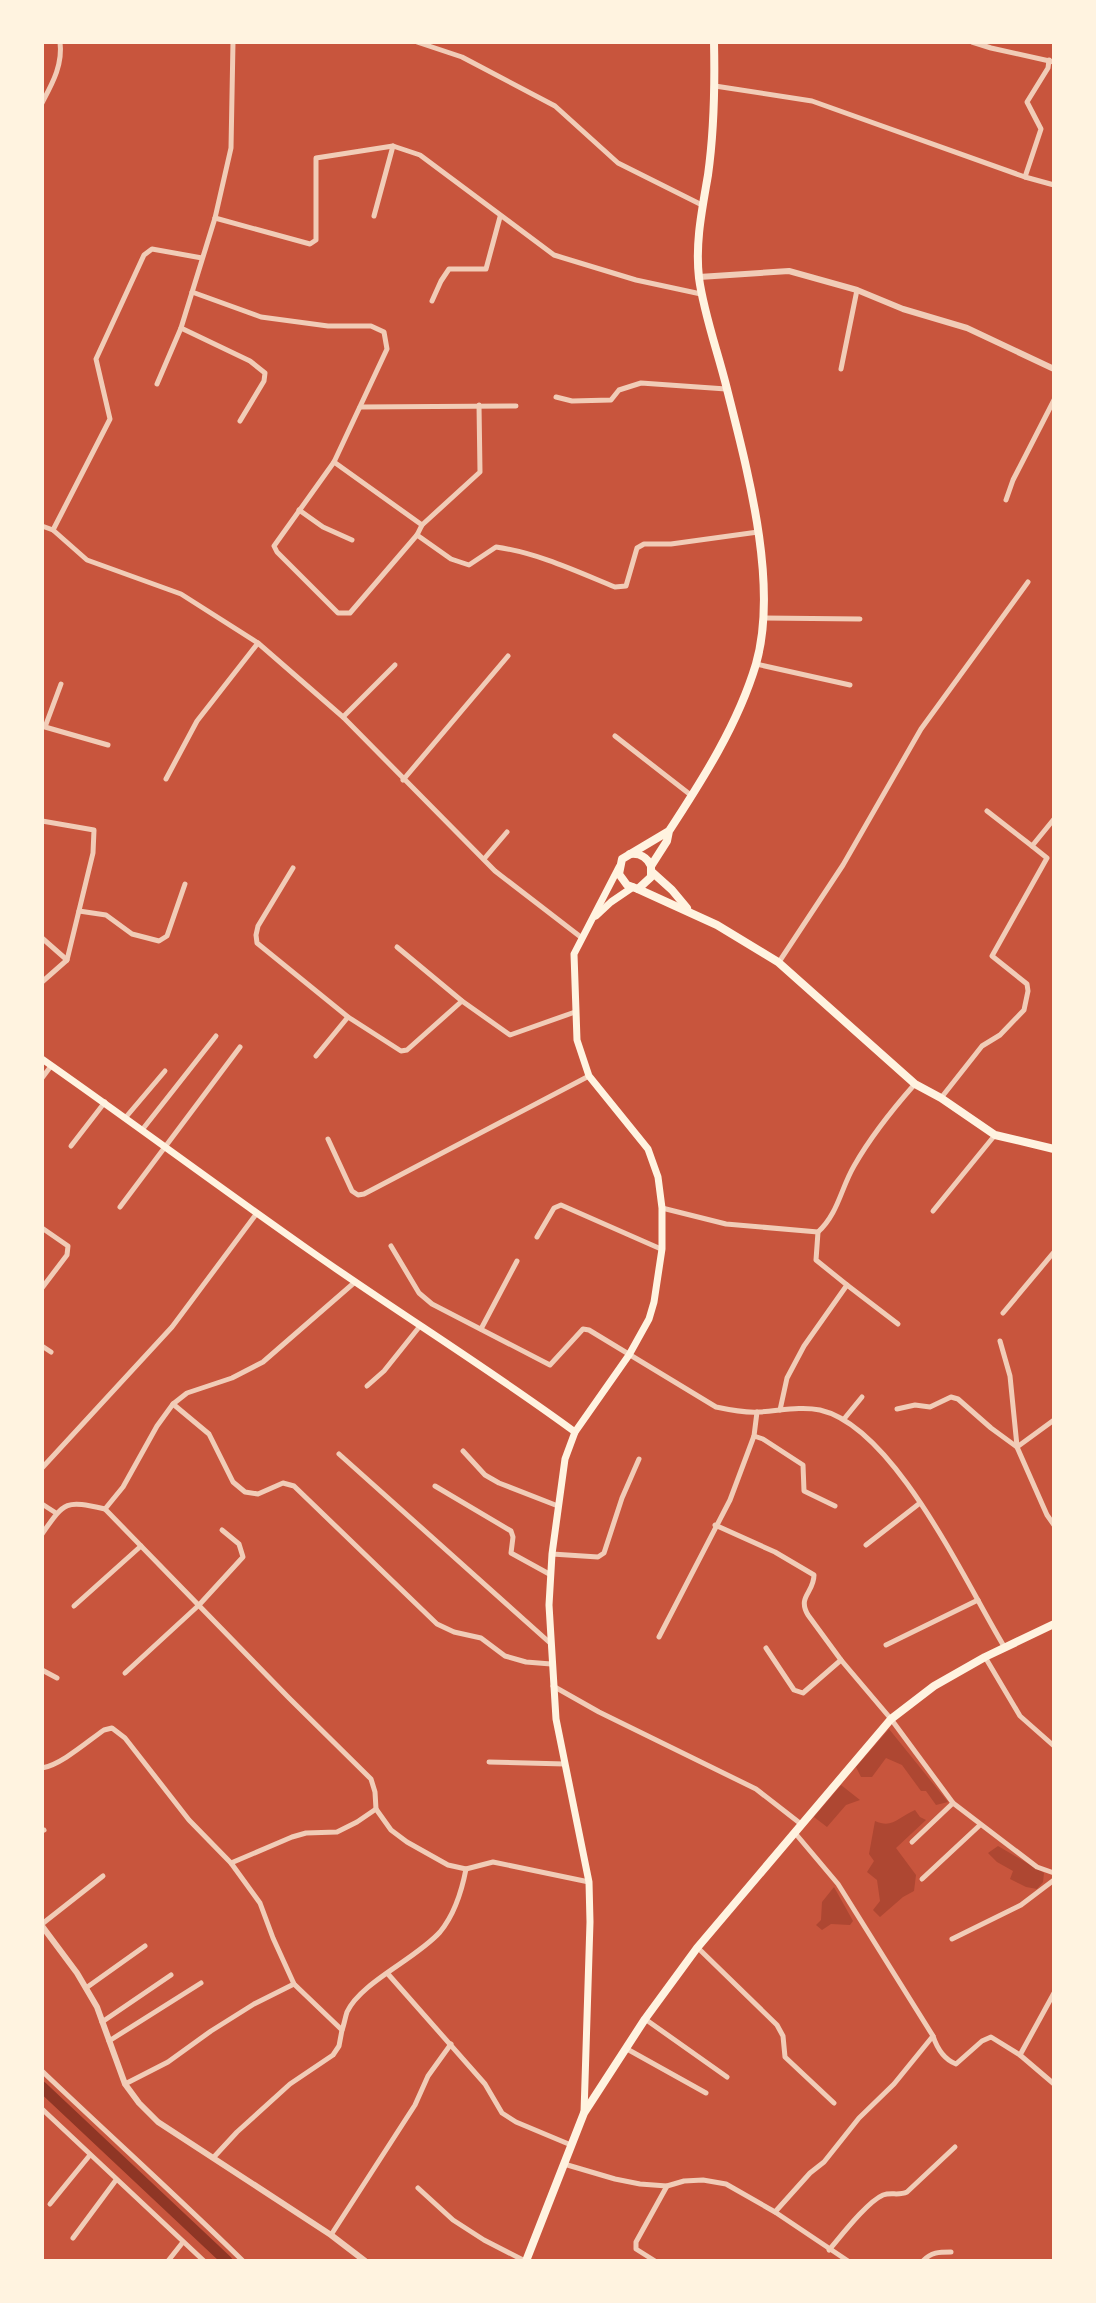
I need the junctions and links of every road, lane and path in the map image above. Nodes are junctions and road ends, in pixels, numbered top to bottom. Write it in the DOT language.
graph roads {
  1 [pos="60,42"];
  2 [pos="233,42"];
  3 [pos="417,42"];
  4 [pos="714,42"];
  5 [pos="972,42"];
  6 [pos="1051,61"];
  7 [pos="715,86"];
  8 [pos="42,103"];
  9 [pos="393,146"];
  10 [pos="1025,177"];
  11 [pos="1054,185"];
  12 [pos="702,205"];
  13 [pos="374,216"];
  14 [pos="500,217"];
  15 [pos="215,218"];
  16 [pos="202,258"];
  17 [pos="699,277"];
  18 [pos="857,290"];
  19 [pos="192,292"];
  20 [pos="701,294"];
  21 [pos="432,301"];
  22 [pos="181,328"];
  23 [pos="841,369"];
  24 [pos="1054,369"];
  25 [pos="157,384"];
  26 [pos="727,389"];
  27 [pos="556,397"];
  28 [pos="1054,400"];
  29 [pos="479,405"];
  30 [pos="516,406"];
  31 [pos="360,407"];
  32 [pos="240,421"];
  33 [pos="334,462"];
  34 [pos="1006,500"];
  35 [pos="299,510"];
  36 [pos="422,525"];
  37 [pos="42,526"];
  38 [pos="53,530"];
  39 [pos="759,532"];
  40 [pos="417,535"];
  41 [pos="352,540"];
  42 [pos="1028,582"];
  43 [pos="764,618"];
  44 [pos="860,619"];
  45 [pos="258,643"];
  46 [pos="508,656"];
  47 [pos="756,664"];
  48 [pos="395,665"];
  49 [pos="61,684"];
  50 [pos="850,685"];
  51 [pos="343,717"];
  52 [pos="43,726"];
  53 [pos="42,736"];
  54 [pos="615,736"];
  55 [pos="108,745"];
  56 [pos="166,779"];
  57 [pos="403,780"];
  58 [pos="692,796"];
  59 [pos="987,811"];
  60 [pos="1054,819"];
  61 [pos="42,821"];
  62 [pos="669,831"];
  63 [pos="507,832"];
  64 [pos="1032,846"];
  65 [pos="629,855"];
  66 [pos="484,859"];
  67 [pos="619,867"];
  68 [pos="293,868"];
  69 [pos="652,869"];
  70 [pos="185,884"];
  71 [pos="636,888"];
  72 [pos="79,911"];
  73 [pos="690,912"];
  74 [pos="592,921"];
  75 [pos="42,938"];
  76 [pos="582,938"];
  77 [pos="397,947"];
  78 [pos="67,960"];
  79 [pos="778,962"];
  80 [pos="42,982"];
  81 [pos="462,1001"];
  82 [pos="575,1012"];
  83 [pos="348,1017"];
  84 [pos="216,1036"];
  85 [pos="240,1047"];
  86 [pos="316,1056"];
  87 [pos="42,1059"];
  88 [pos="52,1065"];
  89 [pos="165,1071"];
  90 [pos="589,1076"];
  91 [pos="42,1078"];
  92 [pos="915,1084"];
  93 [pos="941,1098"];
  94 [pos="105,1102"];
  95 [pos="126,1117"];
  96 [pos="142,1130"];
  97 [pos="995,1135"];
  98 [pos="328,1139"];
  99 [pos="71,1146"];
  100 [pos="165,1148"];
  101 [pos="1054,1149"];
  102 [pos="120,1207"];
  103 [pos="662,1208"];
  104 [pos="933,1211"];
  105 [pos="258,1213"];
  106 [pos="42,1228"];
  107 [pos="818,1232"];
  108 [pos="537,1237"];
  109 [pos="391,1246"];
  110 [pos="662,1249"];
  111 [pos="1054,1252"];
  112 [pos="517,1261"];
  113 [pos="355,1282"];
  114 [pos="847,1285"];
  115 [pos="42,1288"];
  116 [pos="1003,1313"];
  117 [pos="898,1324"];
  118 [pos="420,1326"];
  119 [pos="481,1329"];
  120 [pos="1000,1341"];
  121 [pos="42,1346"];
  122 [pos="51,1352"];
  123 [pos="629,1355"];
  124 [pos="367,1386"];
  125 [pos="862,1397"];
  126 [pos="173,1404"];
  127 [pos="897,1409"];
  128 [pos="780,1410"];
  129 [pos="757,1412"];
  130 [pos="844,1419"];
  131 [pos="1054,1420"];
  132 [pos="575,1432"];
  133 [pos="754,1436"];
  134 [pos="1017,1447"];
  135 [pos="463,1451"];
  136 [pos="339,1454"];
  137 [pos="639,1459"];
  138 [pos="42,1468"];
  139 [pos="435,1486"];
  140 [pos="920,1503"];
  141 [pos="42,1504"];
  142 [pos="558,1506"];
  143 [pos="835,1506"];
  144 [pos="105,1509"];
  145 [pos="56,1513"];
  146 [pos="715,1525"];
  147 [pos="1054,1525"];
  148 [pos="222,1530"];
  149 [pos="42,1534"];
  150 [pos="866,1545"];
  151 [pos="141,1546"];
  152 [pos="552,1554"];
  153 [pos="551,1575"];
  154 [pos="978,1600"];
  155 [pos="199,1605"];
  156 [pos="74,1606"];
  157 [pos="1054,1624"];
  158 [pos="659,1637"];
  159 [pos="549,1642"];
  160 [pos="886,1645"];
  161 [pos="766,1648"];
  162 [pos="1005,1648"];
  163 [pos="985,1657"];
  164 [pos="841,1660"];
  165 [pos="551,1664"];
  166 [pos="42,1670"];
  167 [pos="125,1673"];
  168 [pos="57,1678"];
  169 [pos="552,1686"];
  170 [pos="891,1719"];
  171 [pos="1054,1746"];
  172 [pos="489,1762"];
  173 [pos="565,1764"];
  174 [pos="42,1768"];
  175 [pos="953,1803"];
  176 [pos="376,1809"];
  177 [pos="801,1824"];
  178 [pos="980,1825"];
  179 [pos="794,1832"];
  180 [pos="912,1842"];
  181 [pos="231,1863"];
  182 [pos="466,1869"];
  183 [pos="1054,1873"];
  184 [pos="103,1876"];
  185 [pos="922,1879"];
  186 [pos="1054,1880"];
  187 [pos="589,1882"];
  188 [pos="42,1925"];
  189 [pos="952,1939"];
  190 [pos="145,1946"];
  191 [pos="697,1948"];
  192 [pos="388,1974"];
  193 [pos="171,1975"];
  194 [pos="201,1983"];
  195 [pos="294,1984"];
  196 [pos="86,1988"];
  197 [pos="1054,1993"];
  198 [pos="645,2019"];
  199 [pos="102,2022"];
  200 [pos="342,2030"];
  201 [pos="933,2036"];
  202 [pos="109,2041"];
  203 [pos="451,2044"];
  204 [pos="626,2048"];
  205 [pos="1020,2055"];
  206 [pos="42,2071"];
  207 [pos="727,2077"];
  208 [pos="125,2084"];
  209 [pos="1054,2084"];
  210 [pos="706,2093"];
  211 [pos="834,2103"];
  212 [pos="42,2109"];
  213 [pos="584,2113"];
  214 [pos="571,2145"];
  215 [pos="955,2147"];
  216 [pos="90,2155"];
  217 [pos="213,2159"];
  218 [pos="564,2164"];
  219 [pos="116,2180"];
  220 [pos="667,2186"];
  221 [pos="418,2188"];
  222 [pos="50,2204"];
  223 [pos="775,2212"];
  224 [pos="331,2235"];
  225 [pos="73,2238"];
  226 [pos="183,2242"];
  227 [pos="829,2250"];
  228 [pos="951,2252"];
  229 [pos="168,2261"];
  230 [pos="204,2261"];
  231 [pos="243,2261"];
  232 [pos="365,2261"];
  233 [pos="526,2261"];
  234 [pos="655,2261"];
  235 [pos="848,2261"];
  236 [pos="923,2261"];
  1 -- 8 [label="street"];
  2 -- 15 [label="street"];
  3 -- 12 [label="street"];
  4 -- 7 [label="main road"];
  5 -- 6 [label="street"];
  6 -- 10 [label="street"];
  7 -- 10 [label="street"];
  7 -- 12 [label="main road"];
  9 -- 13 [label="street"];
  9 -- 14 [label="street"];
  9 -- 15 [label="street"];
  10 -- 11 [label="street"];
  12 -- 17 [label="main road"];
  14 -- 20 [label="street"];
  14 -- 21 [label="street"];
  15 -- 16 [label="street"];
  16 -- 19 [label="street"];
  16 -- 38 [label="street"];
  17 -- 18 [label="street"];
  17 -- 20 [label="main road"];
  18 -- 23 [label="street"];
  18 -- 24 [label="street"];
  19 -- 22 [label="street"];
  19 -- 31 [label="street"];
  20 -- 26 [label="main road"];
  22 -- 25 [label="street"];
  22 -- 32 [label="street"];
  26 -- 27 [label="street"];
  26 -- 39 [label="main road"];
  28 -- 34 [label="street"];
  29 -- 30 [label="street"];
  29 -- 31 [label="street"];
  29 -- 36 [label="street"];
  31 -- 33 [label="street"];
  33 -- 35 [label="street"];
  33 -- 36 [label="street"];
  35 -- 40 [label="street"];
  35 -- 41 [label="street"];
  36 -- 40 [label="street"];
  37 -- 38 [label="street"];
  38 -- 45 [label="street"];
  39 -- 40 [label="street"];
  39 -- 43 [label="main road"];
  42 -- 79 [label="street"];
  43 -- 44 [label="street"];
  43 -- 47 [label="main road"];
  45 -- 51 [label="street"];
  45 -- 56 [label="street"];
  46 -- 57 [label="street"];
  47 -- 50 [label="street"];
  47 -- 58 [label="main road"];
  48 -- 51 [label="street"];
  49 -- 52 [label="street"];
  51 -- 57 [label="street"];
  52 -- 53 [label="street"];
  52 -- 55 [label="street"];
  54 -- 58 [label="street"];
  57 -- 66 [label="street"];
  58 -- 62 [label="main road"];
  59 -- 64 [label="street"];
  60 -- 64 [label="street"];
  61 -- 72 [label="street"];
  62 -- 65 [label="main road"];
  62 -- 69 [label="main road"];
  63 -- 66 [label="street"];
  64 -- 93 [label="street"];
  65 -- 67 [label="main road"];
  65 -- 69 [label="main road"];
  66 -- 76 [label="street"];
  67 -- 71 [label="main road"];
  67 -- 74 [label="main road"];
  68 -- 83 [label="street"];
  69 -- 71 [label="main road"];
  69 -- 73 [label="main road"];
  70 -- 72 [label="street"];
  71 -- 73 [label="main road"];
  71 -- 74 [label="main road"];
  72 -- 78 [label="street"];
  73 -- 79 [label="main road"];
  74 -- 76 [label="main road"];
  75 -- 78 [label="street"];
  76 -- 82 [label="main road"];
  77 -- 81 [label="street"];
  78 -- 80 [label="street"];
  79 -- 92 [label="main road"];
  81 -- 82 [label="street"];
  81 -- 83 [label="street"];
  82 -- 90 [label="main road"];
  83 -- 86 [label="street"];
  84 -- 96 [label="street"];
  85 -- 100 [label="street"];
  87 -- 88 [label="main road"];
  88 -- 91 [label="street"];
  88 -- 94 [label="main road"];
  89 -- 95 [label="street"];
  90 -- 98 [label="street"];
  90 -- 103 [label="main road"];
  92 -- 93 [label="main road"];
  92 -- 107 [label="street"];
  93 -- 97 [label="main road"];
  94 -- 95 [label="main road"];
  94 -- 99 [label="street"];
  95 -- 96 [label="main road"];
  96 -- 100 [label="main road"];
  97 -- 101 [label="main road"];
  97 -- 104 [label="street"];
  100 -- 102 [label="street"];
  100 -- 105 [label="main road"];
  103 -- 107 [label="street"];
  103 -- 110 [label="main road"];
  105 -- 113 [label="main road"];
  105 -- 138 [label="street"];
  106 -- 115 [label="street"];
  107 -- 114 [label="street"];
  108 -- 110 [label="street"];
  109 -- 119 [label="street"];
  110 -- 123 [label="main road"];
  111 -- 116 [label="street"];
  112 -- 119 [label="street"];
  113 -- 118 [label="main road"];
  113 -- 126 [label="street"];
  114 -- 117 [label="street"];
  114 -- 128 [label="street"];
  118 -- 124 [label="street"];
  118 -- 132 [label="main road"];
  119 -- 123 [label="street"];
  120 -- 134 [label="street"];
  121 -- 122 [label="street"];
  123 -- 129 [label="street"];
  123 -- 132 [label="main road"];
  125 -- 130 [label="street"];
  126 -- 144 [label="street"];
  126 -- 165 [label="street"];
  127 -- 134 [label="street"];
  128 -- 129 [label="street"];
  128 -- 130 [label="street"];
  129 -- 133 [label="street"];
  130 -- 140 [label="street"];
  131 -- 134 [label="street"];
  132 -- 142 [label="main road"];
  133 -- 143 [label="street"];
  133 -- 146 [label="street"];
  134 -- 147 [label="street"];
  135 -- 142 [label="street"];
  136 -- 159 [label="street"];
  137 -- 152 [label="street"];
  139 -- 153 [label="street"];
  140 -- 150 [label="street"];
  140 -- 154 [label="street"];
  141 -- 145 [label="street"];
  142 -- 152 [label="main road"];
  144 -- 145 [label="street"];
  144 -- 151 [label="street"];
  145 -- 149 [label="street"];
  146 -- 158 [label="street"];
  146 -- 164 [label="street"];
  148 -- 155 [label="street"];
  151 -- 155 [label="street"];
  151 -- 156 [label="street"];
  152 -- 153 [label="main road"];
  153 -- 159 [label="main road"];
  154 -- 160 [label="street"];
  154 -- 162 [label="street"];
  155 -- 167 [label="street"];
  155 -- 176 [label="street"];
  157 -- 162 [label="main road"];
  159 -- 165 [label="main road"];
  161 -- 164 [label="street"];
  162 -- 163 [label="main road"];
  163 -- 170 [label="main road"];
  163 -- 171 [label="street"];
  164 -- 170 [label="street"];
  165 -- 169 [label="main road"];
  166 -- 168 [label="street"];
  169 -- 173 [label="main road"];
  169 -- 177 [label="street"];
  170 -- 175 [label="street"];
  170 -- 177 [label="main road"];
  172 -- 173 [label="street"];
  173 -- 187 [label="main road"];
  174 -- 181 [label="street"];
  175 -- 178 [label="street"];
  175 -- 180 [label="street"];
  176 -- 181 [label="street"];
  176 -- 182 [label="street"];
  177 -- 179 [label="main road"];
  178 -- 183 [label="street"];
  178 -- 185 [label="street"];
  179 -- 191 [label="main road"];
  179 -- 201 [label="street"];
  181 -- 195 [label="street"];
  182 -- 187 [label="street"];
  182 -- 192 [label="street"];
  184 -- 188 [label="street"];
  186 -- 189 [label="street"];
  187 -- 213 [label="main road"];
  188 -- 196 [label="street"];
  190 -- 196 [label="street"];
  191 -- 198 [label="main road"];
  191 -- 211 [label="street"];
  192 -- 200 [label="street"];
  192 -- 203 [label="street"];
  193 -- 199 [label="street"];
  194 -- 202 [label="street"];
  195 -- 200 [label="street"];
  195 -- 208 [label="street"];
  196 -- 199 [label="street"];
  197 -- 205 [label="street"];
  198 -- 204 [label="main road"];
  198 -- 207 [label="street"];
  199 -- 202 [label="street"];
  200 -- 217 [label="street"];
  201 -- 205 [label="street"];
  201 -- 223 [label="street"];
  202 -- 208 [label="street"];
  203 -- 214 [label="street"];
  203 -- 224 [label="street"];
  204 -- 210 [label="street"];
  204 -- 213 [label="main road"];
  205 -- 209 [label="street"];
  206 -- 231 [label="street"];
  208 -- 217 [label="street"];
  212 -- 216 [label="street"];
  213 -- 214 [label="main road"];
  214 -- 218 [label="main road"];
  215 -- 227 [label="street"];
  216 -- 219 [label="street"];
  216 -- 222 [label="street"];
  217 -- 224 [label="street"];
  218 -- 220 [label="street"];
  218 -- 233 [label="main road"];
  219 -- 225 [label="street"];
  219 -- 226 [label="street"];
  220 -- 223 [label="street"];
  220 -- 234 [label="street"];
  221 -- 233 [label="street"];
  223 -- 227 [label="street"];
  224 -- 232 [label="street"];
  226 -- 229 [label="street"];
  226 -- 230 [label="street"];
  227 -- 235 [label="street"];
  228 -- 236 [label="street"];
}
